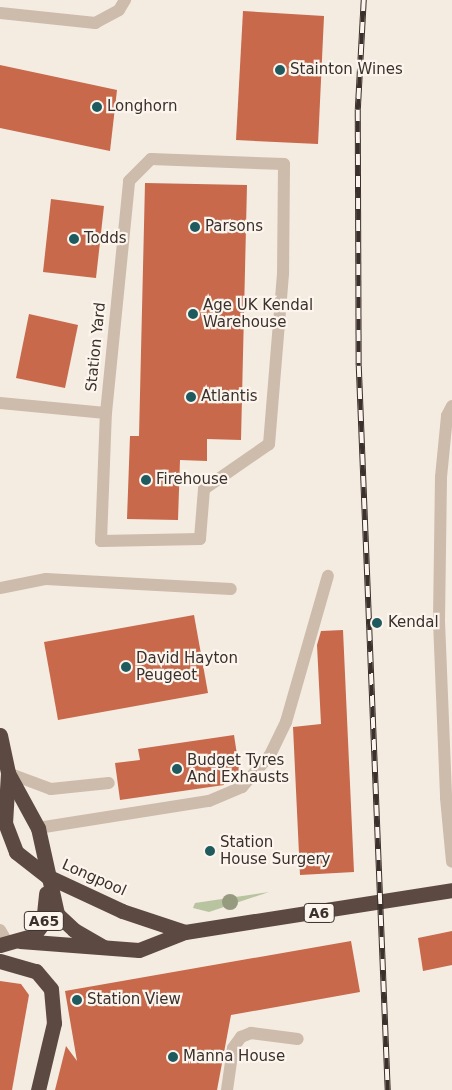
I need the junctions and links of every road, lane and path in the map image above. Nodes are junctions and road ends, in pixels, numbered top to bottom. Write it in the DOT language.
graph roads {
  1 [pos="125,0"];
  2 [pos="0,13"];
  3 [pos="1,405"];
  4 [pos="452,406"];
  5 [pos="106,413"];
  6 [pos="328,576"];
  7 [pos="0,588"];
  8 [pos="231,589"];
  9 [pos="0,735"];
  10 [pos="8,772"];
  11 [pos="109,783"];
  12 [pos="3,828"];
  13 [pos="38,828"];
  14 [pos="452,862"];
  15 [pos="47,876"];
  16 [pos="452,890"];
  17 [pos="185,932"];
  18 [pos="7,940"];
  19 [pos="105,948"];
  20 [pos="0,961"];
  21 [pos="298,1039"];
  22 [pos="38,1090"];
  23 [pos="227,1090"];
  1 -- 2 [label="lane"];
  3 -- 5 [label="lane, Station Yard"];
  4 -- 14 [label="lane"];
  5 -- 5 [label="lane, Station Yard"];
  6 -- 13 [label="lane"];
  7 -- 8 [label="lane"];
  9 -- 10 [label="highway, A6"];
  10 -- 11 [label="lane"];
  10 -- 12 [label="highway, A6"];
  10 -- 13 [label="highway, A6"];
  12 -- 15 [label="highway, A6"];
  13 -- 15 [label="highway, A6"];
  15 -- 17 [label="highway, Longpool / A6"];
  15 -- 18 [label="highway, A65"];
  15 -- 19 [label="highway, Longpool / A6"];
  16 -- 17 [label="highway, Longpool / A6"];
  17 -- 19 [label="highway, Longpool / A6"];
  18 -- 19 [label="highway"];
  20 -- 22 [label="highway"];
  21 -- 23 [label="lane"];
}
